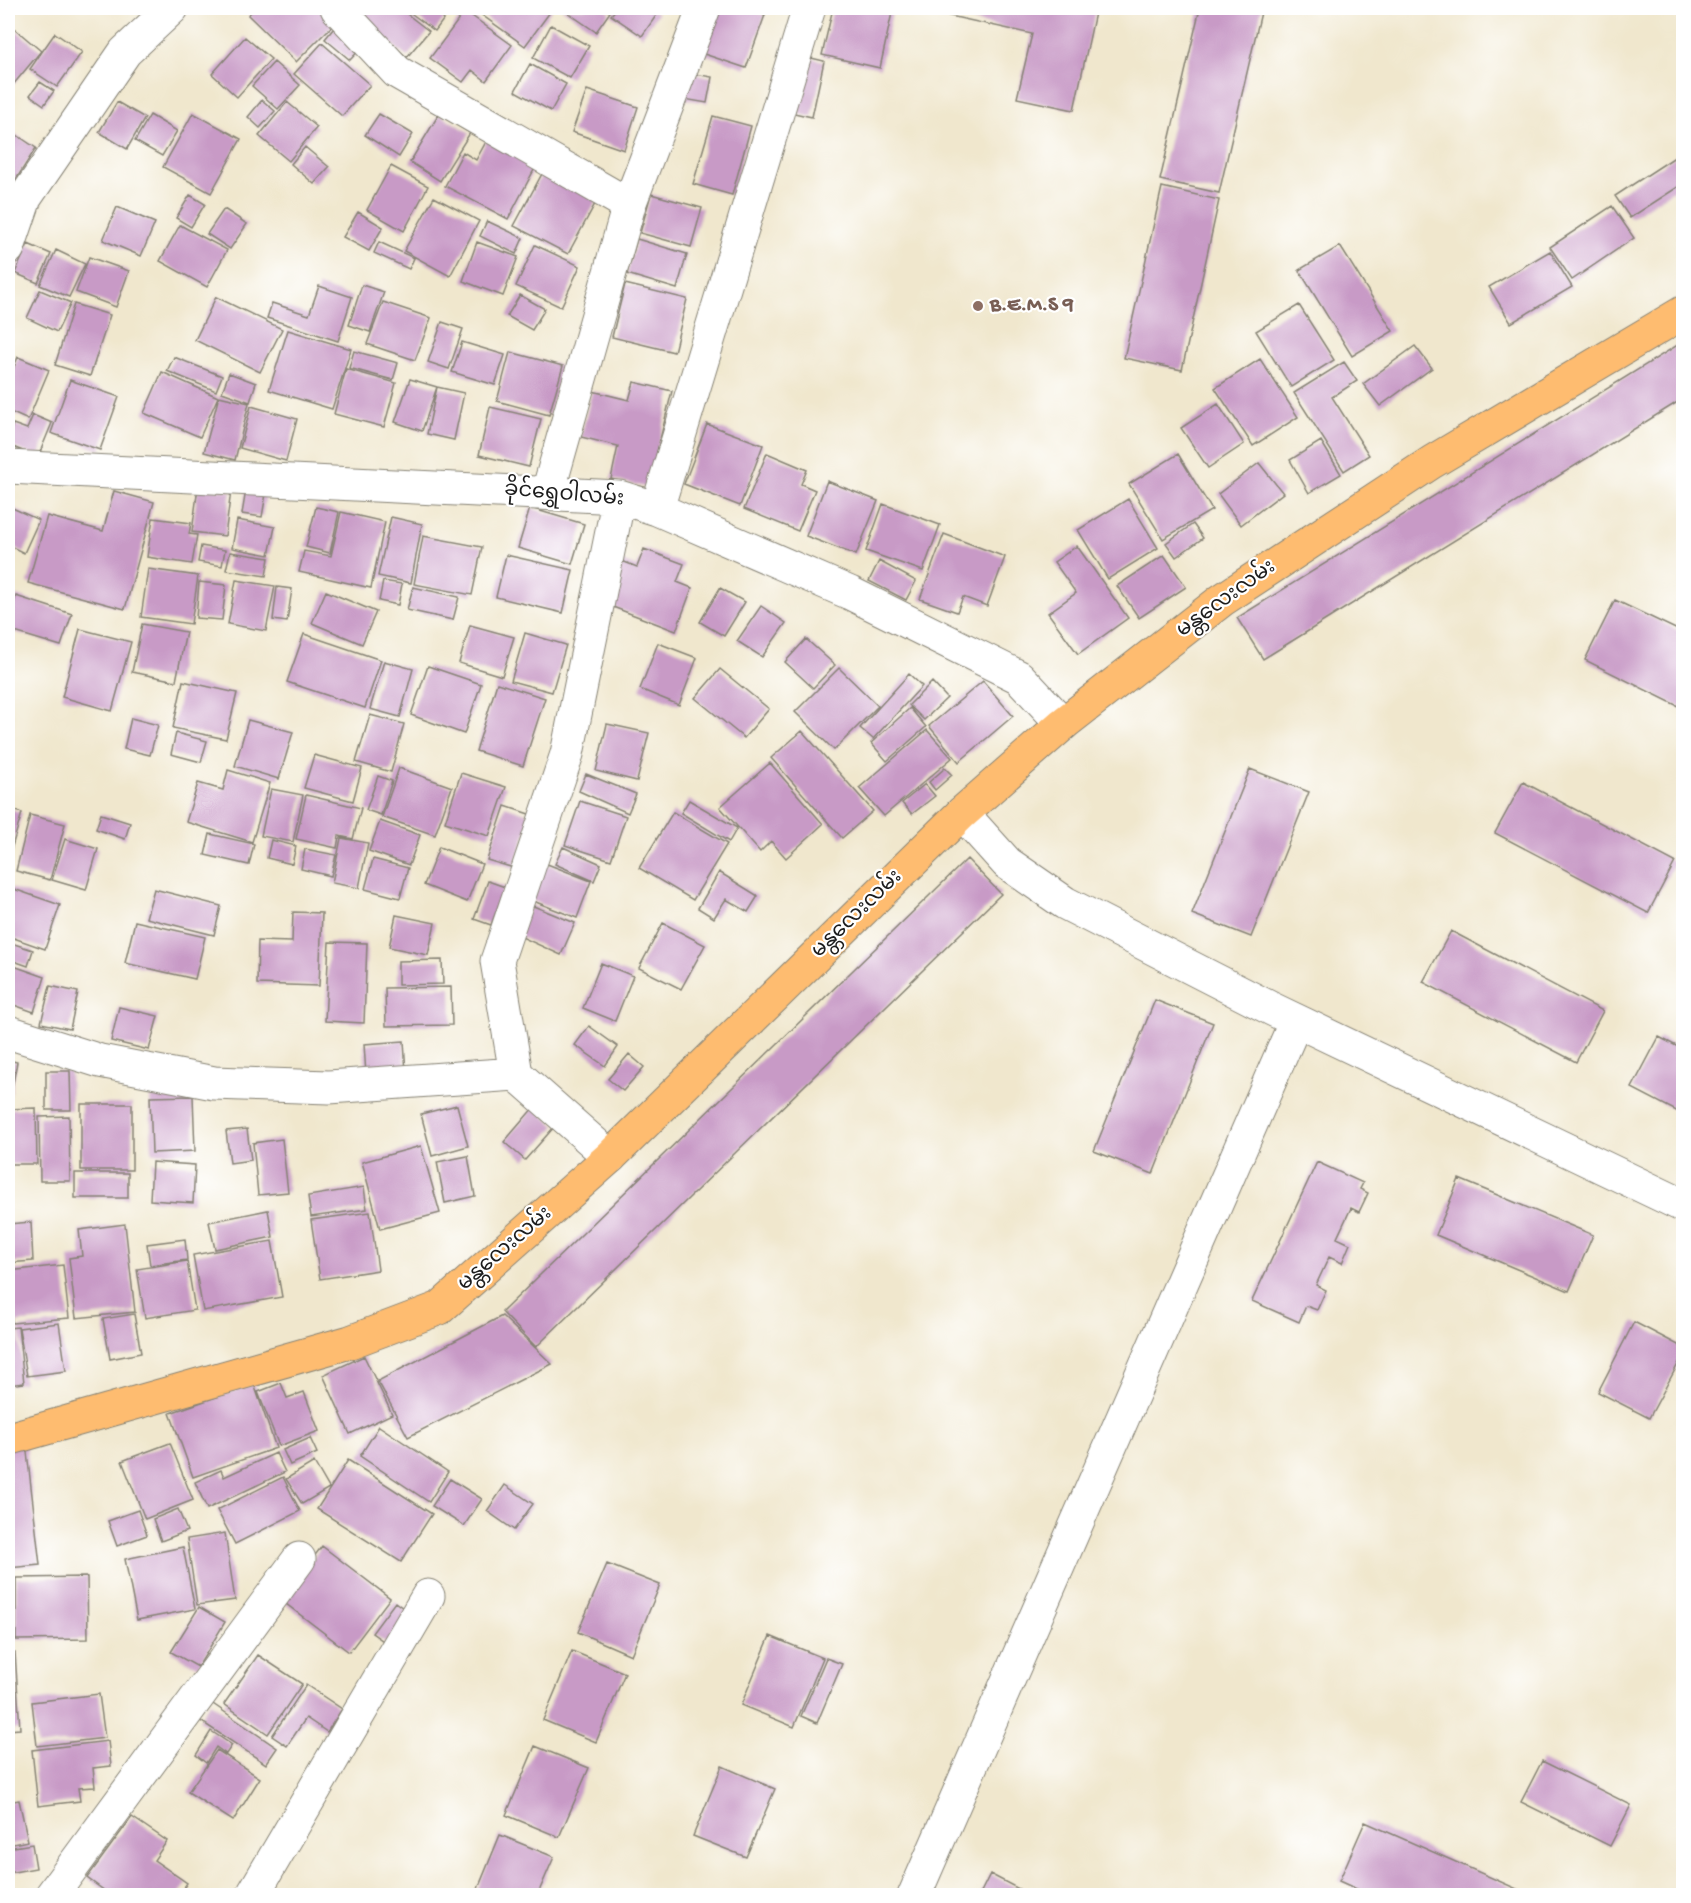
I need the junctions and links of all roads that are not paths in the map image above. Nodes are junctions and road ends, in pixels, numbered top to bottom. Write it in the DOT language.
graph roads {
  1 [pos="172,8"];
  2 [pos="337,8"];
  3 [pos="704,8"];
  4 [pos="809,8"];
  5 [pos="629,205"];
  6 [pos="8,248"];
  7 [pos="1683,312"];
  8 [pos="8,467"];
  9 [pos="548,492"];
  10 [pos="619,497"];
  11 [pos="657,509"];
  12 [pos="1063,724"];
  13 [pos="962,813"];
  14 [pos="1296,1021"];
  15 [pos="8,1032"];
  16 [pos="516,1074"];
  17 [pos="610,1157"];
  18 [pos="1683,1206"];
  19 [pos="8,1439"];
  20 [pos="299,1558"];
  21 [pos="428,1596"];
  22 [pos="51,1896"];
  23 [pos="252,1896"];
  24 [pos="914,1896"];
  1 -- 6 [label="street"];
  2 -- 5 [label="street"];
  3 -- 5 [label="street"];
  4 -- 11 [label="street"];
  5 -- 9 [label="street"];
  7 -- 12 [label="main road, မန္တလေးလမ်း"];
  8 -- 9 [label="street, ခိုင်ရွှေဝါလမ်း"];
  9 -- 10 [label="street, ခိုင်ရွှေဝါလမ်း"];
  10 -- 11 [label="street, ခိုင်ရွှေဝါလမ်း"];
  10 -- 16 [label="street"];
  11 -- 12 [label="street, ခိုင်ရွှေဝါလမ်း"];
  12 -- 13 [label="main road, မန္တလေးလမ်း"];
  13 -- 14 [label="street"];
  13 -- 17 [label="main road, မန္တလေးလမ်း"];
  14 -- 18 [label="street"];
  14 -- 24 [label="street"];
  15 -- 16 [label="street"];
  16 -- 17 [label="street"];
  17 -- 19 [label="main road, မန္တလေးလမ်း"];
  20 -- 22 [label="street"];
  21 -- 23 [label="street"];
}
